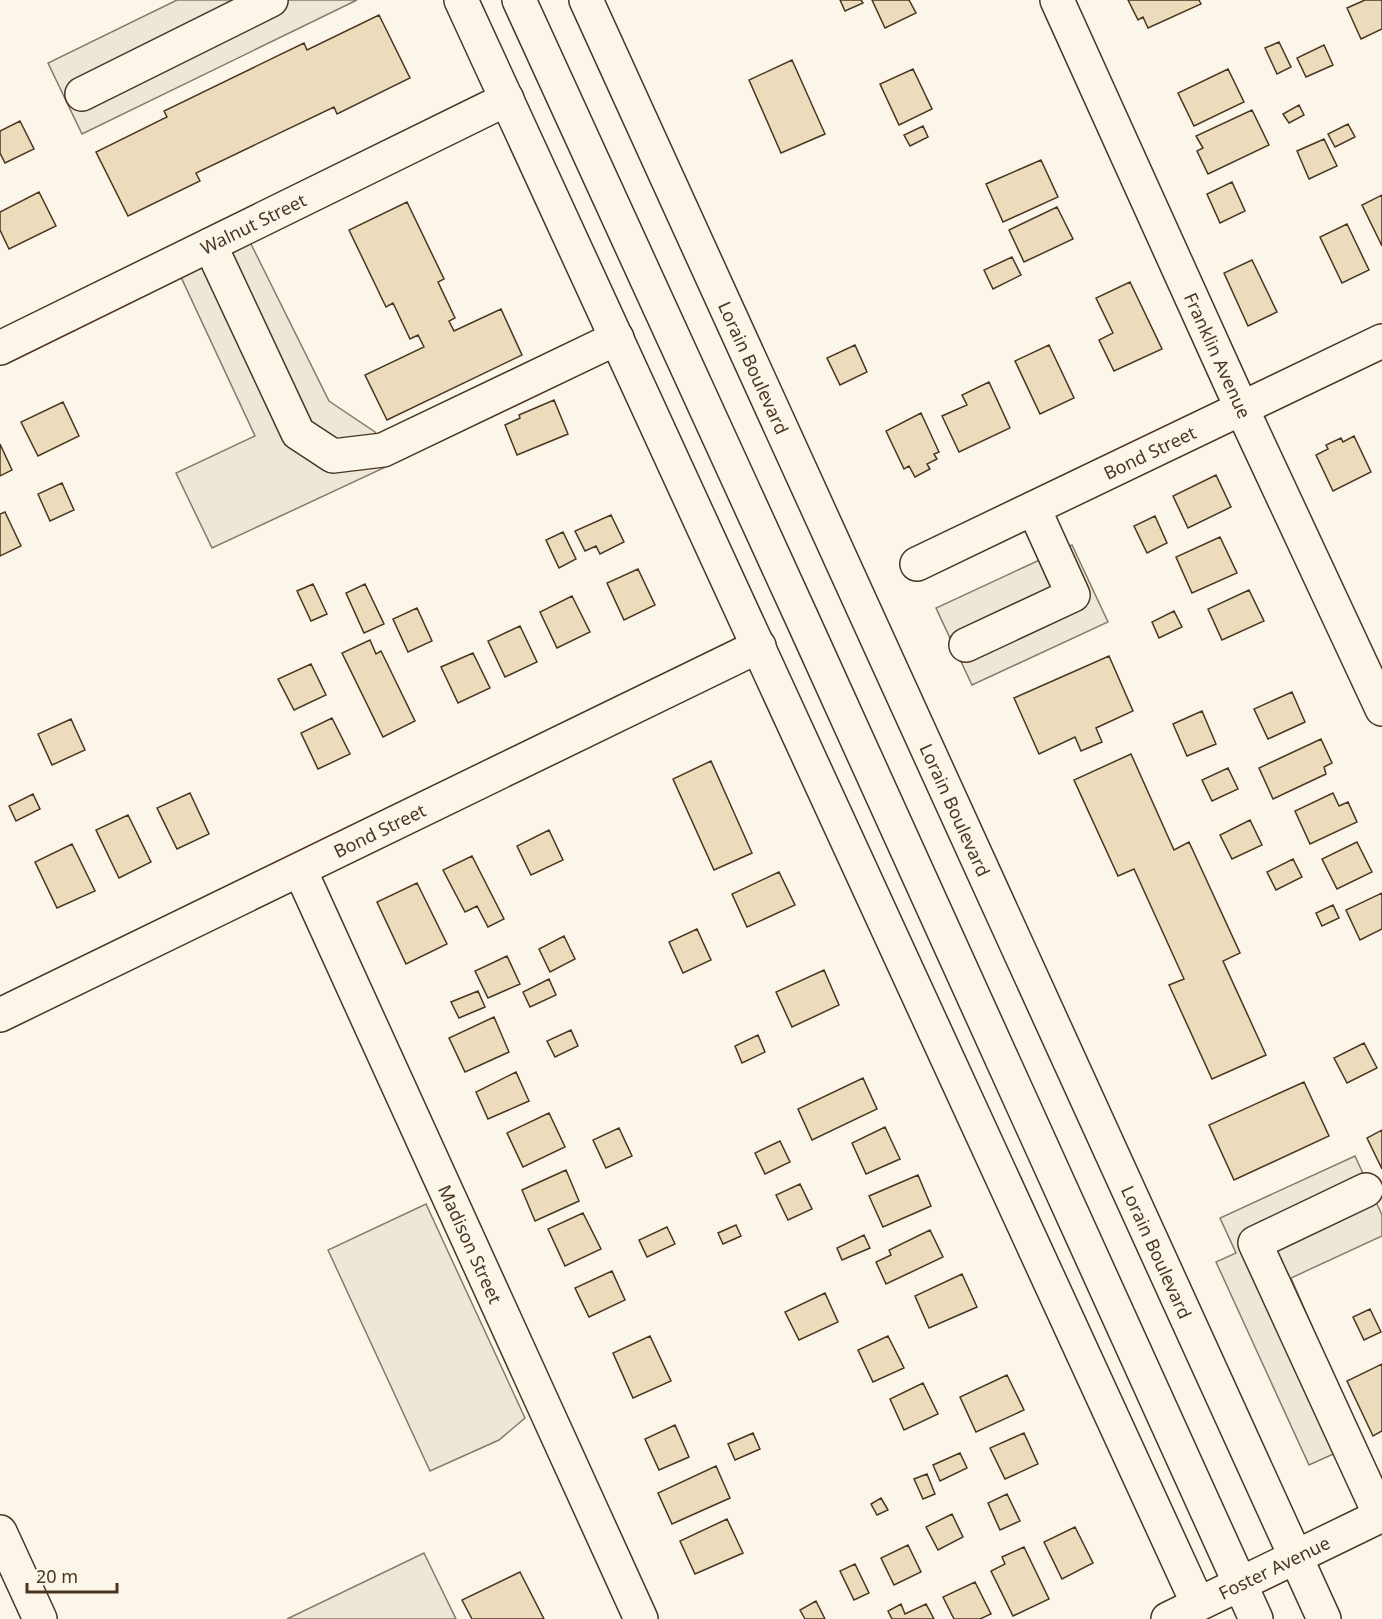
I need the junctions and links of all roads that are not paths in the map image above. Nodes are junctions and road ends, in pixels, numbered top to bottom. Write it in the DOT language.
graph roads {
  1 [pos="271,0"];
  2 [pos="461,0"];
  3 [pos="519,0"];
  4 [pos="586,0"];
  5 [pos="1057,0"];
  6 [pos="82,94"];
  7 [pos="507,99"];
  8 [pos="210,245"];
  9 [pos="617,338"];
  10 [pos="1382,341"];
  11 [pos="0,348"];
  12 [pos="1242,409"];
  13 [pos="1034,509"];
  14 [pos="917,564"];
  15 [pos="966,645"];
  16 [pos="759,646"];
  17 [pos="1382,709"];
  18 [pos="300,870"];
  19 [pos="0,1015"];
  20 [pos="1366,1190"];
  21 [pos="1381,1515"];
  22 [pos="0,1532"];
  23 [pos="1296,1557"];
  24 [pos="1240,1584"];
  25 [pos="1198,1604"];
  26 [pos="40,1619"];
  27 [pos="641,1619"];
  28 [pos="1168,1619"];
  29 [pos="1256,1619"];
  30 [pos="1324,1619"];
  1 -- 6 [label="street"];
  2 -- 7 [label="street"];
  3 -- 24 [label="street"];
  4 -- 23 [label="street, Lorain Boulevard"];
  5 -- 12 [label="street, Franklin Avenue"];
  7 -- 8 [label="street, Walnut Street"];
  7 -- 9 [label="street"];
  8 -- 9 [label="street"];
  8 -- 11 [label="street, Walnut Street"];
  9 -- 16 [label="street"];
  10 -- 12 [label="street, Bond Street"];
  12 -- 13 [label="street, Bond Street"];
  12 -- 17 [label="street, Franklin Avenue"];
  13 -- 14 [label="street, Bond Street"];
  13 -- 15 [label="street"];
  16 -- 18 [label="street, Bond Street"];
  16 -- 25 [label="street"];
  18 -- 19 [label="street, Bond Street"];
  18 -- 27 [label="street, Madison Street"];
  20 -- 21 [label="street"];
  21 -- 23 [label="street, Foster Avenue"];
  22 -- 26 [label="street"];
  23 -- 24 [label="street, Foster Avenue"];
  23 -- 30 [label="street, Lorain Boulevard"];
  24 -- 25 [label="street, Foster Avenue"];
  24 -- 29 [label="street"];
  25 -- 28 [label="street, Foster Avenue"];
}
